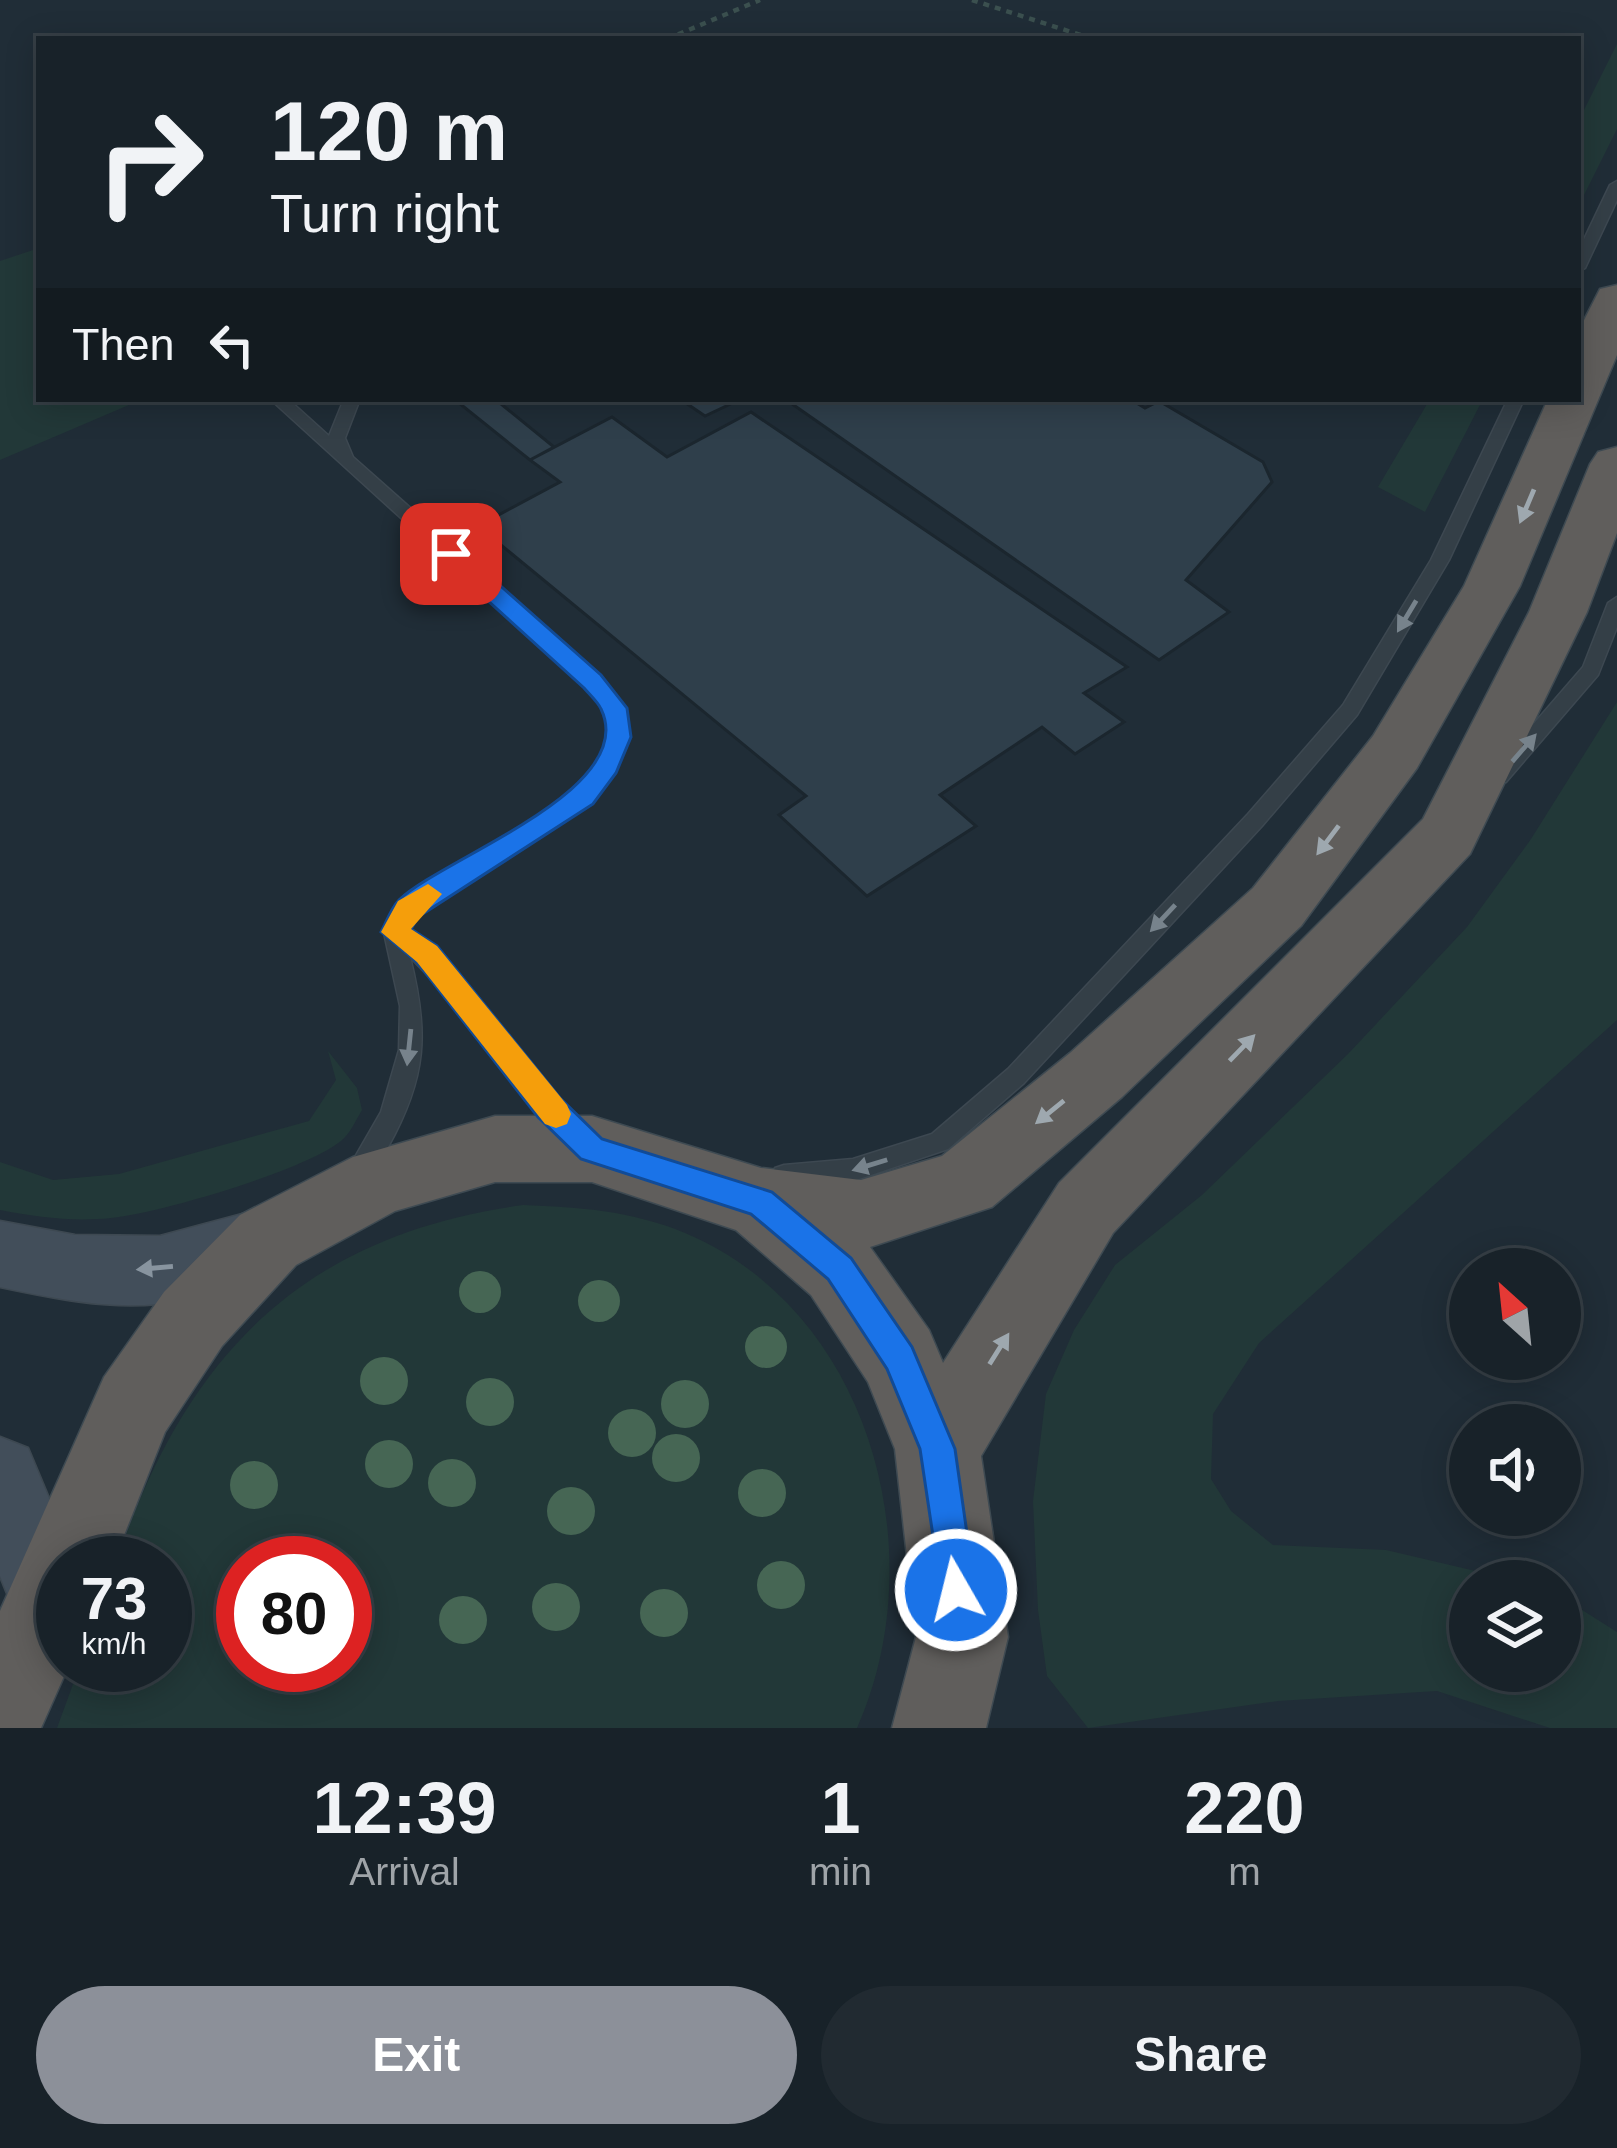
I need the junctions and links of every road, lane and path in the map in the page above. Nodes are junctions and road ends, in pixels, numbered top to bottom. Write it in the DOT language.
graph roads {
  1 [pos="760,0"];
  2 [pos="972,0"];
  3 [pos="674,36"];
  4 [pos="1085,36"];
  5 [pos="1617,185"];
  6 [pos="1581,262"];
  7 [pos="1617,299"];
  8 [pos="1581,381"];
  9 [pos="281,402"];
  10 [pos="351,402"];
  11 [pos="1515,402"];
  12 [pos="1573,402"];
  13 [pos="345,459"];
  14 [pos="1617,464"];
  15 [pos="1617,603"];
  16 [pos="1447,836"];
  17 [pos="395,932"];
  18 [pos="592,1149"];
  19 [pos="730,1193"];
  20 [pos="337,1200"];
  21 [pos="268,1240"];
  22 [pos="0,1254"];
  23 [pos="938,1449"];
  24 [pos="0,1476"];
  25 [pos="80,1536"];
  26 [pos="36,1538"];
  27 [pos="36,1635"];
  28 [pos="0,1712"];
  29 [pos="938,1728"];
  1 -- 3 [label="path"];
  2 -- 4 [label="path"];
  5 -- 6 [label="lane"];
  7 -- 8 [label="highway"];
  9 -- 13 [label="lane"];
  10 -- 13 [label="lane"];
  11 -- 19 [label="lane, one-way"];
  12 -- 19 [label="highway, one-way"];
  13 -- 17 [label="lane"];
  14 -- 16 [label="highway"];
  16 -- 15 [label="lane, one-way"];
  23 -- 16 [label="highway, one-way"];
  17 -- 18 [label="lane"];
  17 -- 20 [label="lane, one-way"];
  18 -- 19 [label="highway"];
  18 -- 20 [label="highway"];
  19 -- 23 [label="highway"];
  20 -- 21 [label="highway"];
  21 -- 22 [label="main road, one-way"];
  21 -- 25 [label="highway"];
  23 -- 29 [label="highway"];
  24 -- 26 [label="main road"];
  27 -- 28 [label="highway"];
}
